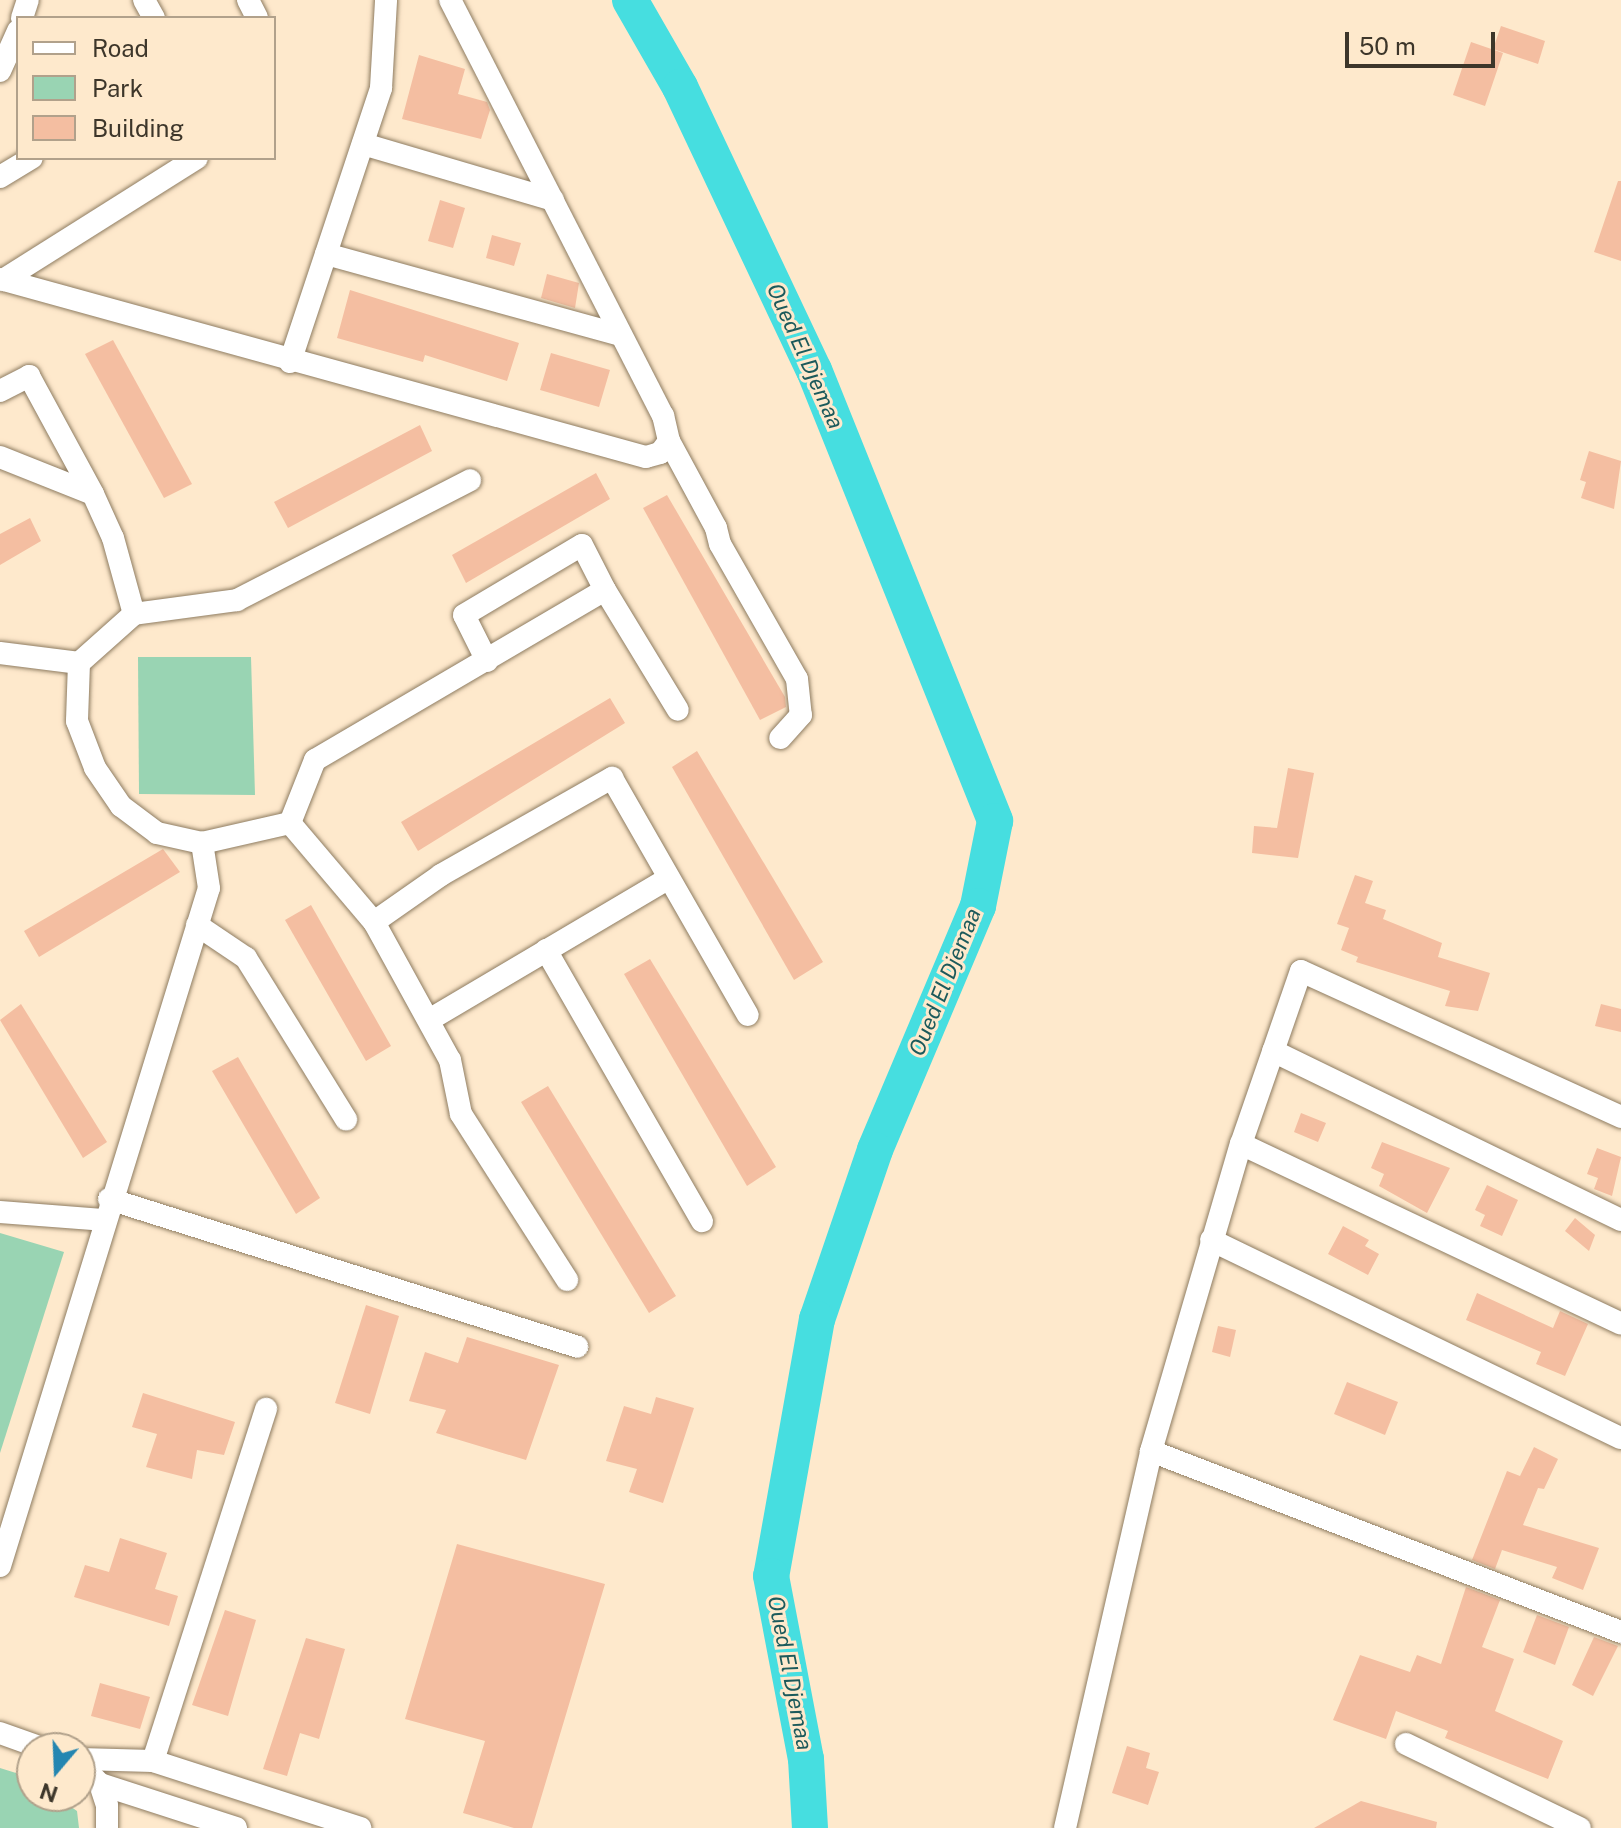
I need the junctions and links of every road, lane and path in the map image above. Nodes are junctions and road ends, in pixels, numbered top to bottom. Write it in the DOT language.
graph roads {
  1 [pos="386,0"];
  2 [pos="450,0"];
  3 [pos="16,35"];
  4 [pos="0,71"];
  5 [pos="363,144"];
  6 [pos="29,160"];
  7 [pos="194,160"];
  8 [pos="0,177"];
  9 [pos="553,200"];
  10 [pos="326,254"];
  11 [pos="2,279"];
  12 [pos="621,335"];
  13 [pos="290,362"];
  14 [pos="0,391"];
  15 [pos="669,441"];
  16 [pos="0,457"];
  17 [pos="470,480"];
  18 [pos="93,494"];
  19 [pos="605,590"];
  20 [pos="134,614"];
  21 [pos="0,653"];
  22 [pos="487,661"];
  23 [pos="79,663"];
  24 [pos="678,710"];
  25 [pos="780,738"];
  26 [pos="290,823"];
  27 [pos="202,843"];
  28 [pos="667,879"];
  29 [pos="374,922"];
  30 [pos="197,925"];
  31 [pos="546,950"];
  32 [pos="748,1015"];
  33 [pos="429,1020"];
  34 [pos="1273,1051"];
  35 [pos="1621,1117"];
  36 [pos="346,1119"];
  37 [pos="1241,1144"];
  38 [pos="106,1210"];
  39 [pos="0,1212"];
  40 [pos="1621,1220"];
  41 [pos="702,1221"];
  42 [pos="1211,1240"];
  43 [pos="567,1280"];
  44 [pos="1621,1324"];
  45 [pos="577,1347"];
  46 [pos="266,1409"];
  47 [pos="1621,1438"];
  48 [pos="1151,1451"];
  49 [pos="0,1566"];
  50 [pos="1621,1632"];
  51 [pos="1406,1744"];
  52 [pos="153,1761"];
  53 [pos="96,1762"];
  54 [pos="96,1780"];
  55 [pos="100,1784"];
  56 [pos="109,1827"];
  57 [pos="236,1828"];
  58 [pos="360,1828"];
  59 [pos="1065,1828"];
  60 [pos="1580,1828"];
  1 -- 5 [label="street"];
  2 -- 9 [label="street"];
  3 -- 4 [label="street"];
  5 -- 9 [label="street"];
  5 -- 10 [label="street"];
  6 -- 8 [label="street"];
  7 -- 11 [label="street"];
  9 -- 12 [label="street"];
  10 -- 12 [label="street"];
  10 -- 13 [label="street"];
  11 -- 13 [label="street"];
  12 -- 15 [label="street"];
  13 -- 15 [label="street"];
  14 -- 18 [label="street"];
  15 -- 25 [label="street"];
  16 -- 18 [label="street"];
  17 -- 20 [label="street"];
  18 -- 20 [label="street"];
  19 -- 22 [label="street"];
  19 -- 22 [label="street"];
  19 -- 24 [label="street"];
  20 -- 23 [label="street"];
  21 -- 23 [label="street"];
  22 -- 26 [label="street"];
  23 -- 27 [label="street"];
  26 -- 27 [label="street"];
  26 -- 29 [label="street"];
  27 -- 30 [label="street"];
  28 -- 29 [label="street"];
  28 -- 31 [label="street"];
  28 -- 32 [label="street"];
  29 -- 33 [label="street"];
  30 -- 36 [label="street"];
  30 -- 38 [label="street"];
  31 -- 33 [label="street"];
  31 -- 41 [label="street"];
  33 -- 43 [label="street"];
  34 -- 35 [label="street"];
  34 -- 37 [label="street"];
  34 -- 40 [label="street"];
  37 -- 42 [label="street"];
  37 -- 44 [label="street"];
  38 -- 39 [label="street"];
  38 -- 45 [label="street"];
  38 -- 49 [label="street"];
  42 -- 47 [label="street"];
  42 -- 48 [label="street"];
  46 -- 52 [label="street"];
  48 -- 50 [label="street"];
  48 -- 59 [label="street"];
  51 -- 60 [label="street"];
  52 -- 53 [label="street"];
  52 -- 58 [label="street"];
  54 -- 55 [label="street"];
  55 -- 56 [label="street"];
  55 -- 57 [label="street"];
}
